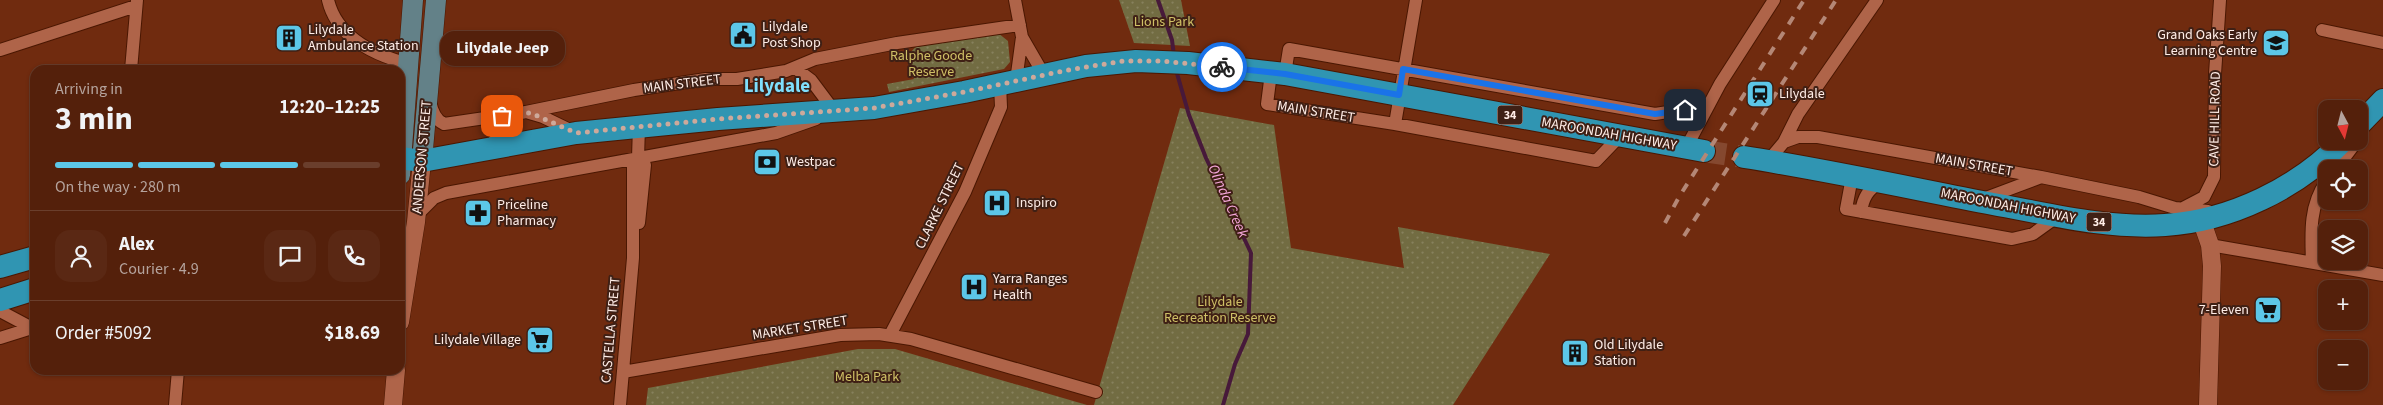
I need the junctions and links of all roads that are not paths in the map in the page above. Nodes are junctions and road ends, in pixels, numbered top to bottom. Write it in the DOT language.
graph roads {
  1 [pos="328,0"];
  2 [pos="413,0"];
  3 [pos="436,0"];
  4 [pos="1015,0"];
  5 [pos="1416,0"];
  6 [pos="1774,0"];
  7 [pos="1877,0"];
  8 [pos="2220,0"];
  9 [pos="136,3"];
  10 [pos="2322,30"];
  11 [pos="1021,31"];
  12 [pos="2383,43"];
  13 [pos="0,50"];
  14 [pos="409,64"];
  15 [pos="132,65"];
  16 [pos="430,66"];
  17 [pos="795,68"];
  18 [pos="1403,69"];
  19 [pos="1284,74"];
  20 [pos="1044,75"];
  21 [pos="1008,83"];
  22 [pos="428,88"];
  23 [pos="405,93"];
  24 [pos="1399,95"];
  25 [pos="835,112"];
  26 [pos="519,113"];
  27 [pos="1703,116"];
  28 [pos="1395,124"];
  29 [pos="639,126"];
  30 [pos="576,133"];
  31 [pos="1620,136"];
  32 [pos="405,137"];
  33 [pos="1784,142"];
  34 [pos="488,148"];
  35 [pos="1695,149"];
  36 [pos="2332,150"];
  37 [pos="1744,157"];
  38 [pos="638,158"];
  39 [pos="408,159"];
  40 [pos="1768,161"];
  41 [pos="1852,177"];
  42 [pos="2041,177"];
  43 [pos="1881,182"];
  44 [pos="2318,199"];
  45 [pos="1978,201"];
  46 [pos="2180,209"];
  47 [pos="2231,211"];
  48 [pos="1861,212"];
  49 [pos="417,215"];
  50 [pos="2058,216"];
  51 [pos="2202,219"];
  52 [pos="2142,225"];
  53 [pos="2210,245"];
  54 [pos="2312,262"];
  55 [pos="2383,274"];
  56 [pos="405,287"];
  57 [pos="30,291"];
  58 [pos="0,300"];
  59 [pos="0,311"];
  60 [pos="30,325"];
  61 [pos="30,328"];
  62 [pos="890,335"];
  63 [pos="0,338"];
  64 [pos="623,372"];
  65 [pos="177,375"];
  66 [pos="396,375"];
  67 [pos="1096,392"];
  68 [pos="174,405"];
  69 [pos="393,405"];
  70 [pos="620,405"];
  71 [pos="2208,405"];
  1 -- 14 [label="street"];
  2 -- 14 [label="main road, ANDERSON STREET"];
  3 -- 16 [label="main road, ANDERSON STREET"];
  4 -- 11 [label="street, CLARKE STREET"];
  5 -- 18 [label="street"];
  6 -- 27 [label="street"];
  7 -- 33 [label="street"];
  8 -- 46 [label="street, CAVE HILL ROAD"];
  9 -- 13 [label="street"];
  9 -- 15 [label="street"];
  10 -- 12 [label="street"];
  11 -- 17 [label="street, MAIN STREET"];
  11 -- 20 [label="street, CLARKE STREET"];
  11 -- 21 [label="street, CLARKE STREET"];
  14 -- 16 [label="main road"];
  14 -- 23 [label="main road, ANDERSON STREET"];
  16 -- 22 [label="main road, ANDERSON STREET"];
  17 -- 25 [label="street"];
  17 -- 26 [label="street, MAIN STREET"];
  18 -- 19 [label="street, MAIN STREET"];
  18 -- 24 [label="street"];
  18 -- 27 [label="street"];
  19 -- 20 [label="highway, MAROONDAH HIGHWAY / 34"];
  19 -- 24 [label="highway, MAROONDAH HIGHWAY / 34"];
  19 -- 28 [label="street, MAIN STREET"];
  20 -- 21 [label="highway, 34"];
  21 -- 25 [label="highway, 34"];
  21 -- 62 [label="street, CLARKE STREET"];
  22 -- 26 [label="street, MAIN STREET"];
  22 -- 39 [label="main road, ANDERSON STREET"];
  24 -- 28 [label="street"];
  24 -- 31 [label="highway, MAROONDAH HIGHWAY / 34"];
  25 -- 29 [label="highway, 34"];
  25 -- 38 [label="street"];
  26 -- 30 [label="street"];
  26 -- 34 [label="street"];
  27 -- 35 [label="street"];
  28 -- 31 [label="street, MAIN STREET"];
  29 -- 30 [label="highway, 34"];
  29 -- 38 [label="street, CASTELLA STREET"];
  30 -- 34 [label="highway, 34"];
  31 -- 35 [label="highway, MAROONDAH HIGHWAY / 34"];
  32 -- 39 [label="main road, ANDERSON STREET"];
  33 -- 40 [label="street"];
  33 -- 42 [label="street, MAIN STREET"];
  34 -- 39 [label="highway, 34"];
  36 -- 47 [label="highway, MAROONDAH HIGHWAY / 34"];
  37 -- 40 [label="highway, MAROONDAH HIGHWAY / 34"];
  38 -- 49 [label="street"];
  38 -- 64 [label="street, CASTELLA STREET"];
  39 -- 49 [label="main road, ANDERSON STREET"];
  40 -- 41 [label="highway, MAROONDAH HIGHWAY / 34"];
  41 -- 43 [label="highway, MAROONDAH HIGHWAY / 34"];
  41 -- 48 [label="street"];
  42 -- 45 [label="street"];
  42 -- 46 [label="street, MAIN STREET"];
  43 -- 45 [label="highway, MAROONDAH HIGHWAY / 34"];
  43 -- 48 [label="street"];
  44 -- 54 [label="street"];
  45 -- 50 [label="highway, MAROONDAH HIGHWAY / 34"];
  46 -- 47 [label="street"];
  46 -- 52 [label="street, CAVE HILL ROAD"];
  47 -- 51 [label="highway, MAROONDAH HIGHWAY / 34"];
  48 -- 50 [label="street"];
  49 -- 56 [label="main road, ANDERSON STREET"];
  50 -- 52 [label="highway, MAROONDAH HIGHWAY / 34"];
  51 -- 52 [label="highway, MAROONDAH HIGHWAY / 34"];
  51 -- 53 [label="main road"];
  53 -- 54 [label="street"];
  53 -- 71 [label="main road"];
  54 -- 55 [label="street"];
  57 -- 58 [label="highway"];
  59 -- 60 [label="street"];
  61 -- 63 [label="street"];
  62 -- 64 [label="street, MARKET STREET"];
  62 -- 67 [label="street, MARKET STREET"];
  64 -- 70 [label="street, CASTELLA STREET"];
  65 -- 68 [label="street"];
  66 -- 69 [label="main road"];
}
